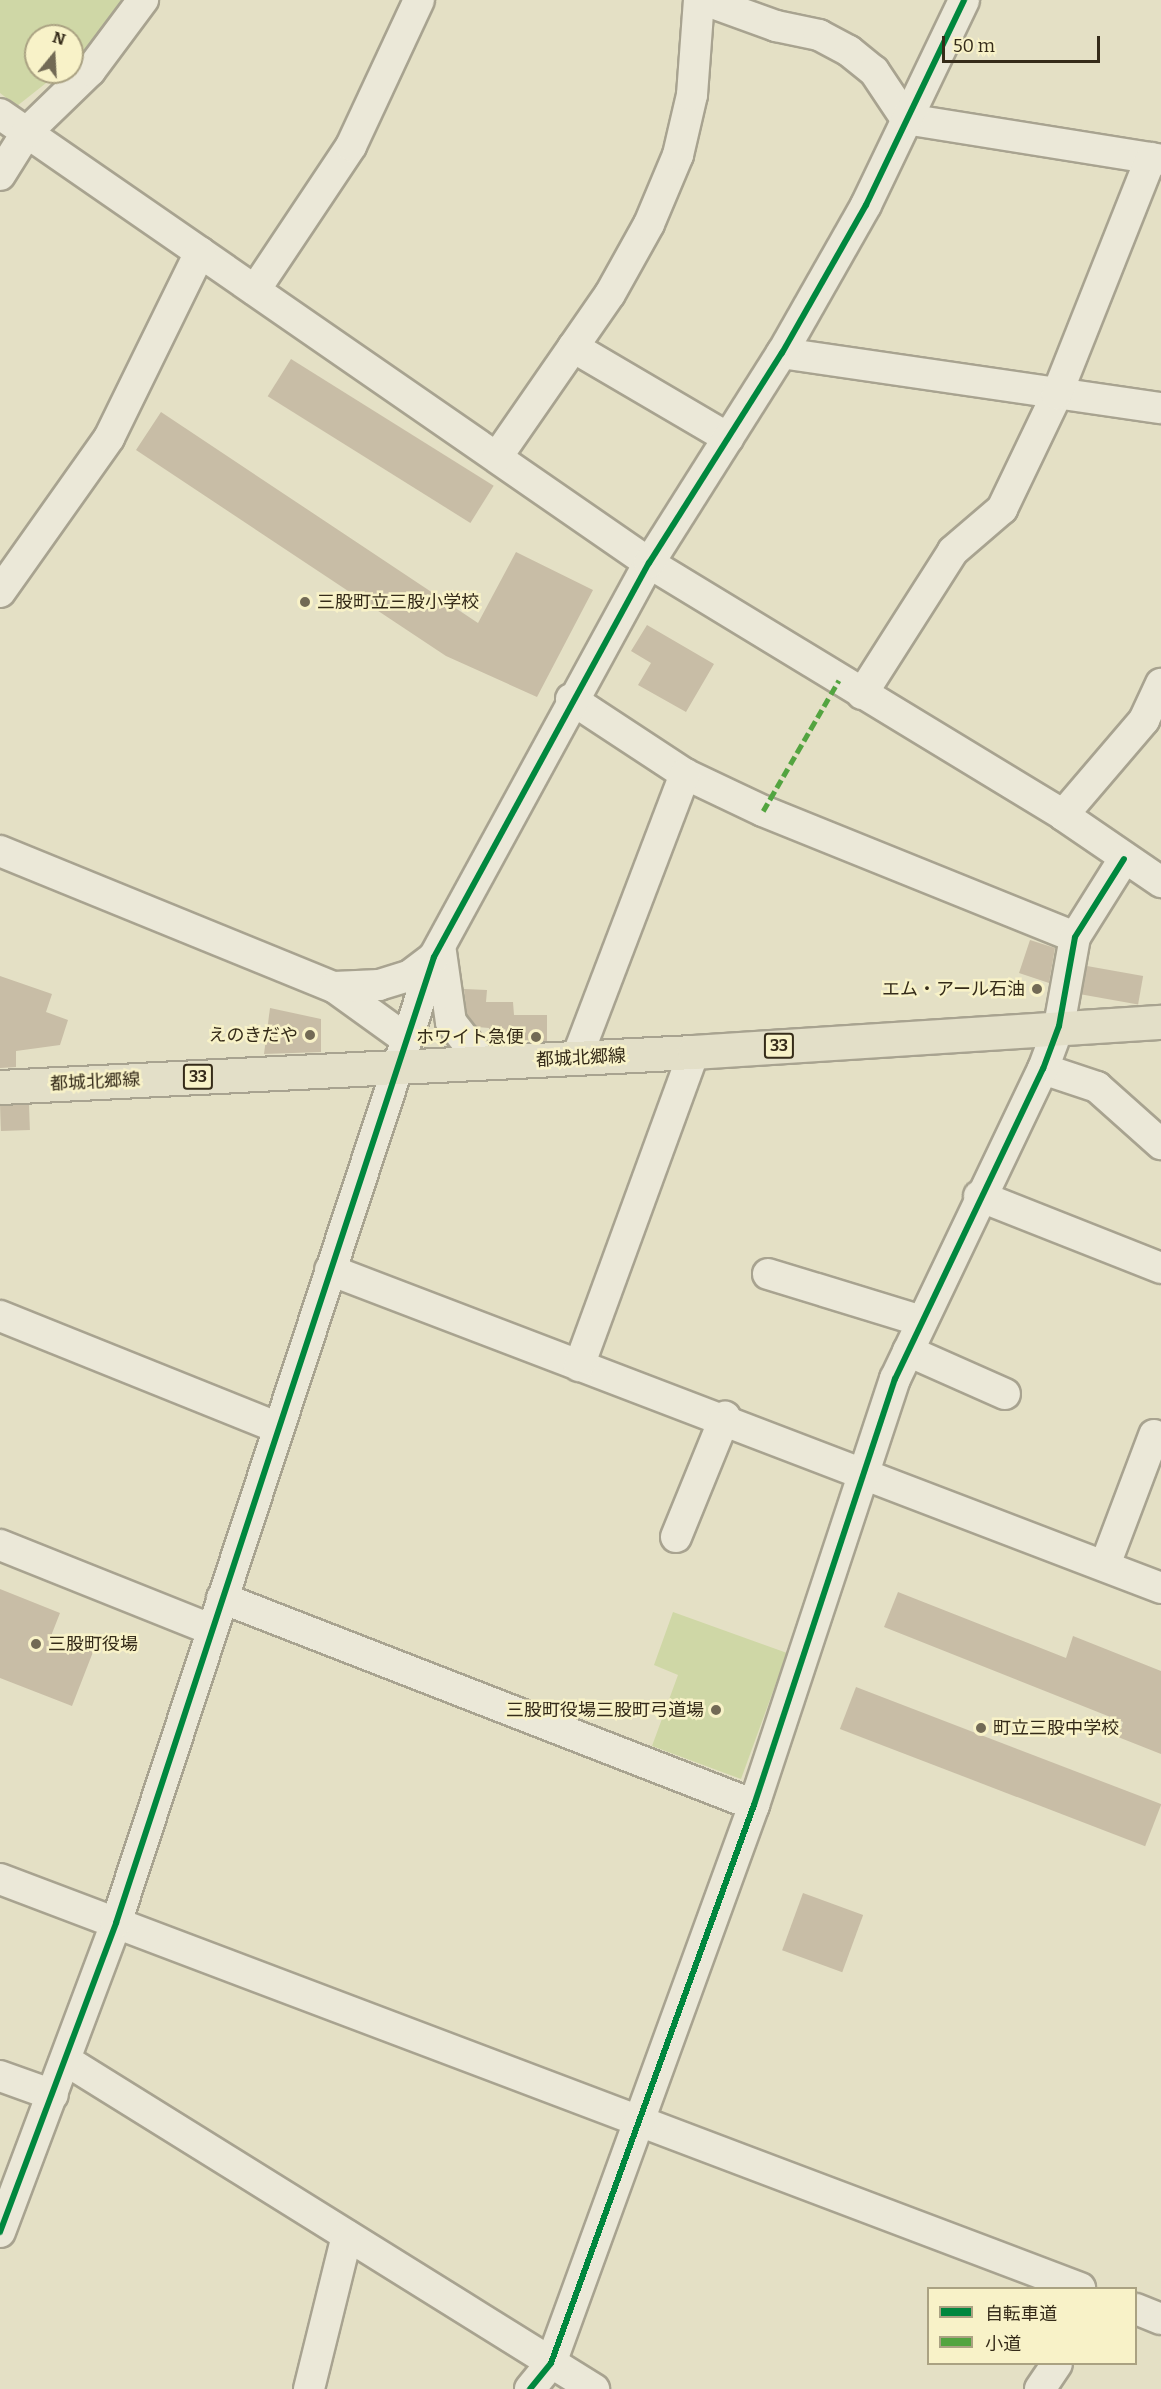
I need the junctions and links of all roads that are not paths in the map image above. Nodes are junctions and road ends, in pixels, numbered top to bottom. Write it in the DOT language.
graph roads {
  1 [pos="143,0"];
  2 [pos="418,0"];
  3 [pos="701,0"];
  4 [pos="964,0"];
  5 [pos="0,114"];
  6 [pos="906,119"];
  7 [pos="27,132"];
  8 [pos="1156,159"];
  9 [pos="0,175"];
  10 [pos="200,252"];
  11 [pos="255,290"];
  12 [pos="573,347"];
  13 [pos="782,353"];
  14 [pos="1057,394"];
  15 [pos="1161,408"];
  16 [pos="728,438"];
  17 [pos="496,457"];
  18 [pos="649,563"];
  19 [pos="5,575"];
  20 [pos="1161,684"];
  21 [pos="862,694"];
  22 [pos="571,699"];
  23 [pos="685,774"];
  24 [pos="1063,815"];
  25 [pos="0,851"];
  26 [pos="1124,859"];
  27 [pos="1161,882"];
  28 [pos="1074,937"];
  29 [pos="438,950"];
  30 [pos="334,987"];
  31 [pos="1161,1022"];
  32 [pos="1059,1026"];
  33 [pos="694,1052"];
  34 [pos="401,1054"];
  35 [pos="577,1058"];
  36 [pos="483,1063"];
  37 [pos="1043,1069"];
  38 [pos="0,1087"];
  39 [pos="1161,1144"];
  40 [pos="979,1196"];
  41 [pos="1161,1268"];
  42 [pos="330,1270"];
  43 [pos="768,1274"];
  44 [pos="0,1316"];
  45 [pos="922,1321"];
  46 [pos="908,1351"];
  47 [pos="579,1366"];
  48 [pos="1005,1394"];
  49 [pos="724,1418"];
  50 [pos="278,1428"];
  51 [pos="1154,1435"];
  52 [pos="864,1471"];
  53 [pos="676,1537"];
  54 [pos="0,1545"];
  55 [pos="1105,1565"];
  56 [pos="1161,1588"];
  57 [pos="222,1598"];
  58 [pos="212,1630"];
  59 [pos="754,1804"];
  60 [pos="0,1879"];
  61 [pos="116,1923"];
  62 [pos="66,2061"];
  63 [pos="0,2076"];
  64 [pos="53,2095"];
  65 [pos="638,2120"];
  66 [pos="0,2232"];
  67 [pos="347,2236"];
  68 [pos="1075,2287"];
  69 [pos="1137,2309"];
  70 [pos="1161,2319"];
  71 [pos="551,2363"];
  72 [pos="1056,2365"];
  73 [pos="309,2389"];
  74 [pos="530,2389"];
  75 [pos="594,2389"];
  76 [pos="1040,2389"];
  1 -- 7 [label="street"];
  2 -- 11 [label="street"];
  3 -- 6 [label="street"];
  3 -- 12 [label="street"];
  4 -- 6 [label="street"];
  5 -- 7 [label="street"];
  6 -- 8 [label="street"];
  6 -- 13 [label="street"];
  7 -- 9 [label="street"];
  7 -- 10 [label="street"];
  8 -- 14 [label="street"];
  10 -- 11 [label="street"];
  10 -- 19 [label="street"];
  11 -- 17 [label="street"];
  12 -- 16 [label="street"];
  12 -- 17 [label="street"];
  13 -- 14 [label="street"];
  13 -- 16 [label="street"];
  14 -- 15 [label="street"];
  14 -- 21 [label="street"];
  16 -- 18 [label="street"];
  17 -- 18 [label="street"];
  18 -- 21 [label="street"];
  18 -- 22 [label="street"];
  20 -- 24 [label="street"];
  21 -- 24 [label="street"];
  22 -- 23 [label="street"];
  22 -- 29 [label="street"];
  23 -- 28 [label="street"];
  23 -- 35 [label="street"];
  24 -- 26 [label="street"];
  25 -- 30 [label="street"];
  26 -- 27 [label="street"];
  26 -- 28 [label="street"];
  28 -- 32 [label="street"];
  29 -- 30 [label="street"];
  29 -- 34 [label="street"];
  29 -- 36 [label="street"];
  30 -- 34 [label="street"];
  31 -- 32 [label="main road, 都城北郷線 / 33"];
  32 -- 33 [label="main road, 都城北郷線 / 33"];
  32 -- 37 [label="street"];
  33 -- 35 [label="main road, 都城北郷線 / 33"];
  33 -- 47 [label="street"];
  34 -- 36 [label="main road, 都城北郷線 / 33"];
  34 -- 38 [label="main road, 都城北郷線 / 33"];
  34 -- 42 [label="street"];
  35 -- 36 [label="main road, 都城北郷線 / 33"];
  37 -- 39 [label="street"];
  37 -- 40 [label="street"];
  40 -- 41 [label="street"];
  40 -- 45 [label="street"];
  42 -- 47 [label="street"];
  42 -- 50 [label="street"];
  43 -- 45 [label="street"];
  44 -- 50 [label="street"];
  45 -- 46 [label="street"];
  46 -- 48 [label="street"];
  46 -- 52 [label="street"];
  47 -- 49 [label="street"];
  49 -- 52 [label="street"];
  49 -- 53 [label="street"];
  50 -- 57 [label="street"];
  51 -- 55 [label="street"];
  52 -- 55 [label="street"];
  52 -- 59 [label="street"];
  54 -- 58 [label="street"];
  55 -- 56 [label="street"];
  57 -- 58 [label="street"];
  57 -- 59 [label="street"];
  58 -- 61 [label="street"];
  59 -- 65 [label="street"];
  60 -- 61 [label="street"];
  61 -- 62 [label="street"];
  61 -- 65 [label="street"];
  62 -- 64 [label="street"];
  62 -- 67 [label="street"];
  63 -- 64 [label="street"];
  64 -- 66 [label="street"];
  65 -- 68 [label="street"];
  65 -- 71 [label="street"];
  67 -- 71 [label="street"];
  67 -- 73 [label="street"];
  69 -- 70 [label="street"];
  71 -- 74 [label="street"];
  71 -- 75 [label="street"];
  72 -- 76 [label="street"];
}
